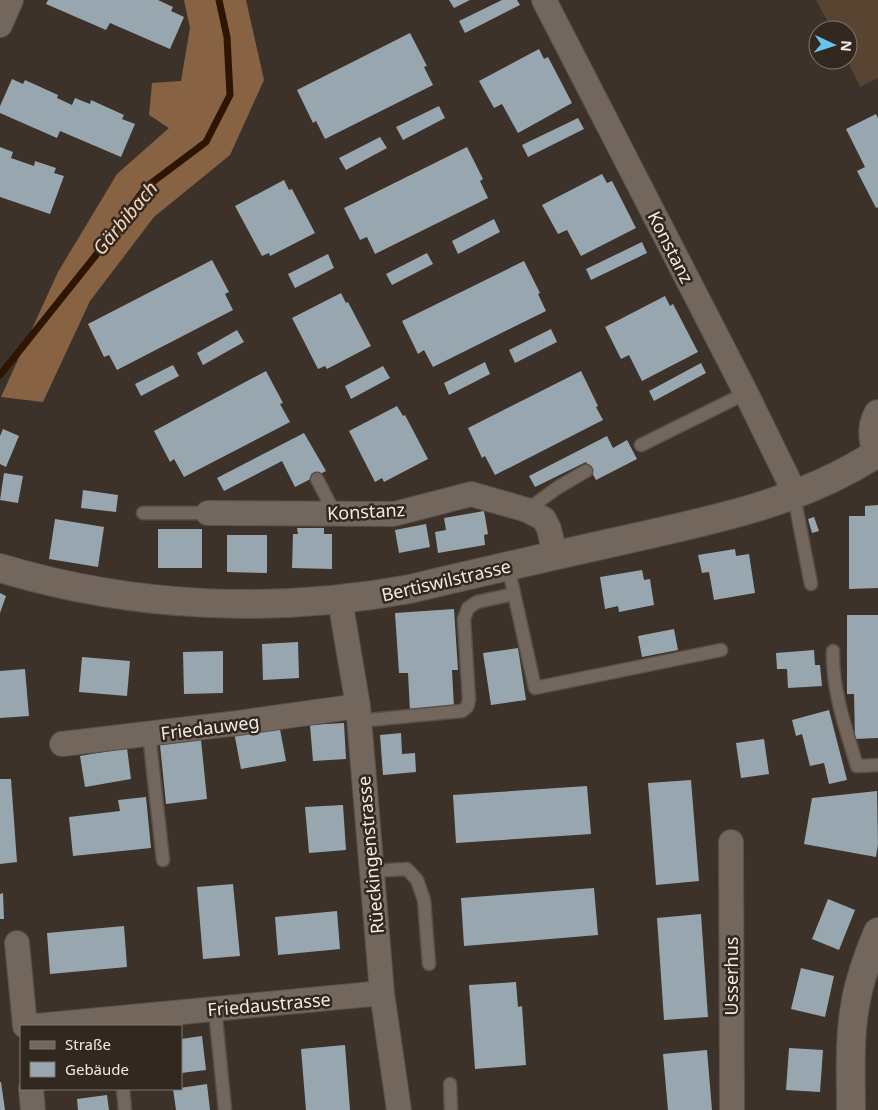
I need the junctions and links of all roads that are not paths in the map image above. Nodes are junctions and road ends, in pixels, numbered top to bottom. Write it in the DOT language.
graph roads {
  1 [pos="12,0"];
  2 [pos="544,0"];
  3 [pos="0,25"];
  4 [pos="746,393"];
  5 [pos="878,414"];
  6 [pos="641,445"];
  7 [pos="878,454"];
  8 [pos="586,471"];
  9 [pos="317,479"];
  10 [pos="794,496"];
  11 [pos="527,510"];
  12 [pos="143,513"];
  13 [pos="208,513"];
  14 [pos="335,514"];
  15 [pos="555,555"];
  16 [pos="508,566"];
  17 [pos="0,568"];
  18 [pos="811,584"];
  19 [pos="514,594"];
  20 [pos="340,600"];
  21 [pos="721,650"];
  22 [pos="833,651"];
  23 [pos="358,714"];
  24 [pos="149,734"];
  25 [pos="62,744"];
  26 [pos="878,765"];
  27 [pos="731,842"];
  28 [pos="163,860"];
  29 [pos="372,871"];
  30 [pos="878,932"];
  31 [pos="17,943"];
  32 [pos="429,964"];
  33 [pos="382,993"];
  34 [pos="215,1009"];
  35 [pos="115,1022"];
  36 [pos="25,1025"];
  37 [pos="56,1025"];
  38 [pos="450,1084"];
  39 [pos="31,1090"];
  40 [pos="123,1090"];
  41 [pos="33,1110"];
  42 [pos="125,1110"];
  43 [pos="225,1110"];
  44 [pos="399,1110"];
  45 [pos="451,1110"];
  46 [pos="732,1110"];
  47 [pos="851,1110"];
  1 -- 3 [label="street"];
  2 -- 4 [label="street, Konstanz"];
  4 -- 6 [label="lane"];
  4 -- 10 [label="street, Konstanz"];
  5 -- 7 [label="main road, Bertiswilstrasse"];
  7 -- 10 [label="main road, Bertiswilstrasse"];
  8 -- 11 [label="lane"];
  9 -- 14 [label="lane"];
  10 -- 15 [label="main road, Bertiswilstrasse"];
  10 -- 18 [label="lane"];
  11 -- 14 [label="street, Konstanz"];
  11 -- 15 [label="street, Konstanz"];
  12 -- 13 [label="lane, Konstanz"];
  13 -- 14 [label="street, Konstanz"];
  15 -- 16 [label="main road, Bertiswilstrasse"];
  16 -- 19 [label="lane"];
  16 -- 20 [label="main road, Bertiswilstrasse"];
  17 -- 20 [label="main road, Bertiswilstrasse"];
  19 -- 21 [label="lane"];
  19 -- 23 [label="lane"];
  20 -- 23 [label="street, Rüeckingenstrasse"];
  22 -- 26 [label="lane"];
  23 -- 24 [label="street, Friedauweg"];
  23 -- 29 [label="street, Rüeckingenstrasse"];
  24 -- 25 [label="street, Friedauweg"];
  24 -- 28 [label="lane"];
  27 -- 46 [label="street, Usserhus"];
  29 -- 32 [label="lane"];
  29 -- 33 [label="street, Rüeckingenstrasse"];
  30 -- 47 [label="main road"];
  31 -- 36 [label="street"];
  33 -- 34 [label="street, Friedaustrasse"];
  33 -- 44 [label="street, Rüeckingenstrasse"];
  34 -- 35 [label="street, Friedaustrasse"];
  34 -- 43 [label="lane"];
  35 -- 37 [label="street, Friedaustrasse"];
  38 -- 45 [label="lane"];
  39 -- 41 [label="street"];
  40 -- 42 [label="lane"];
}
